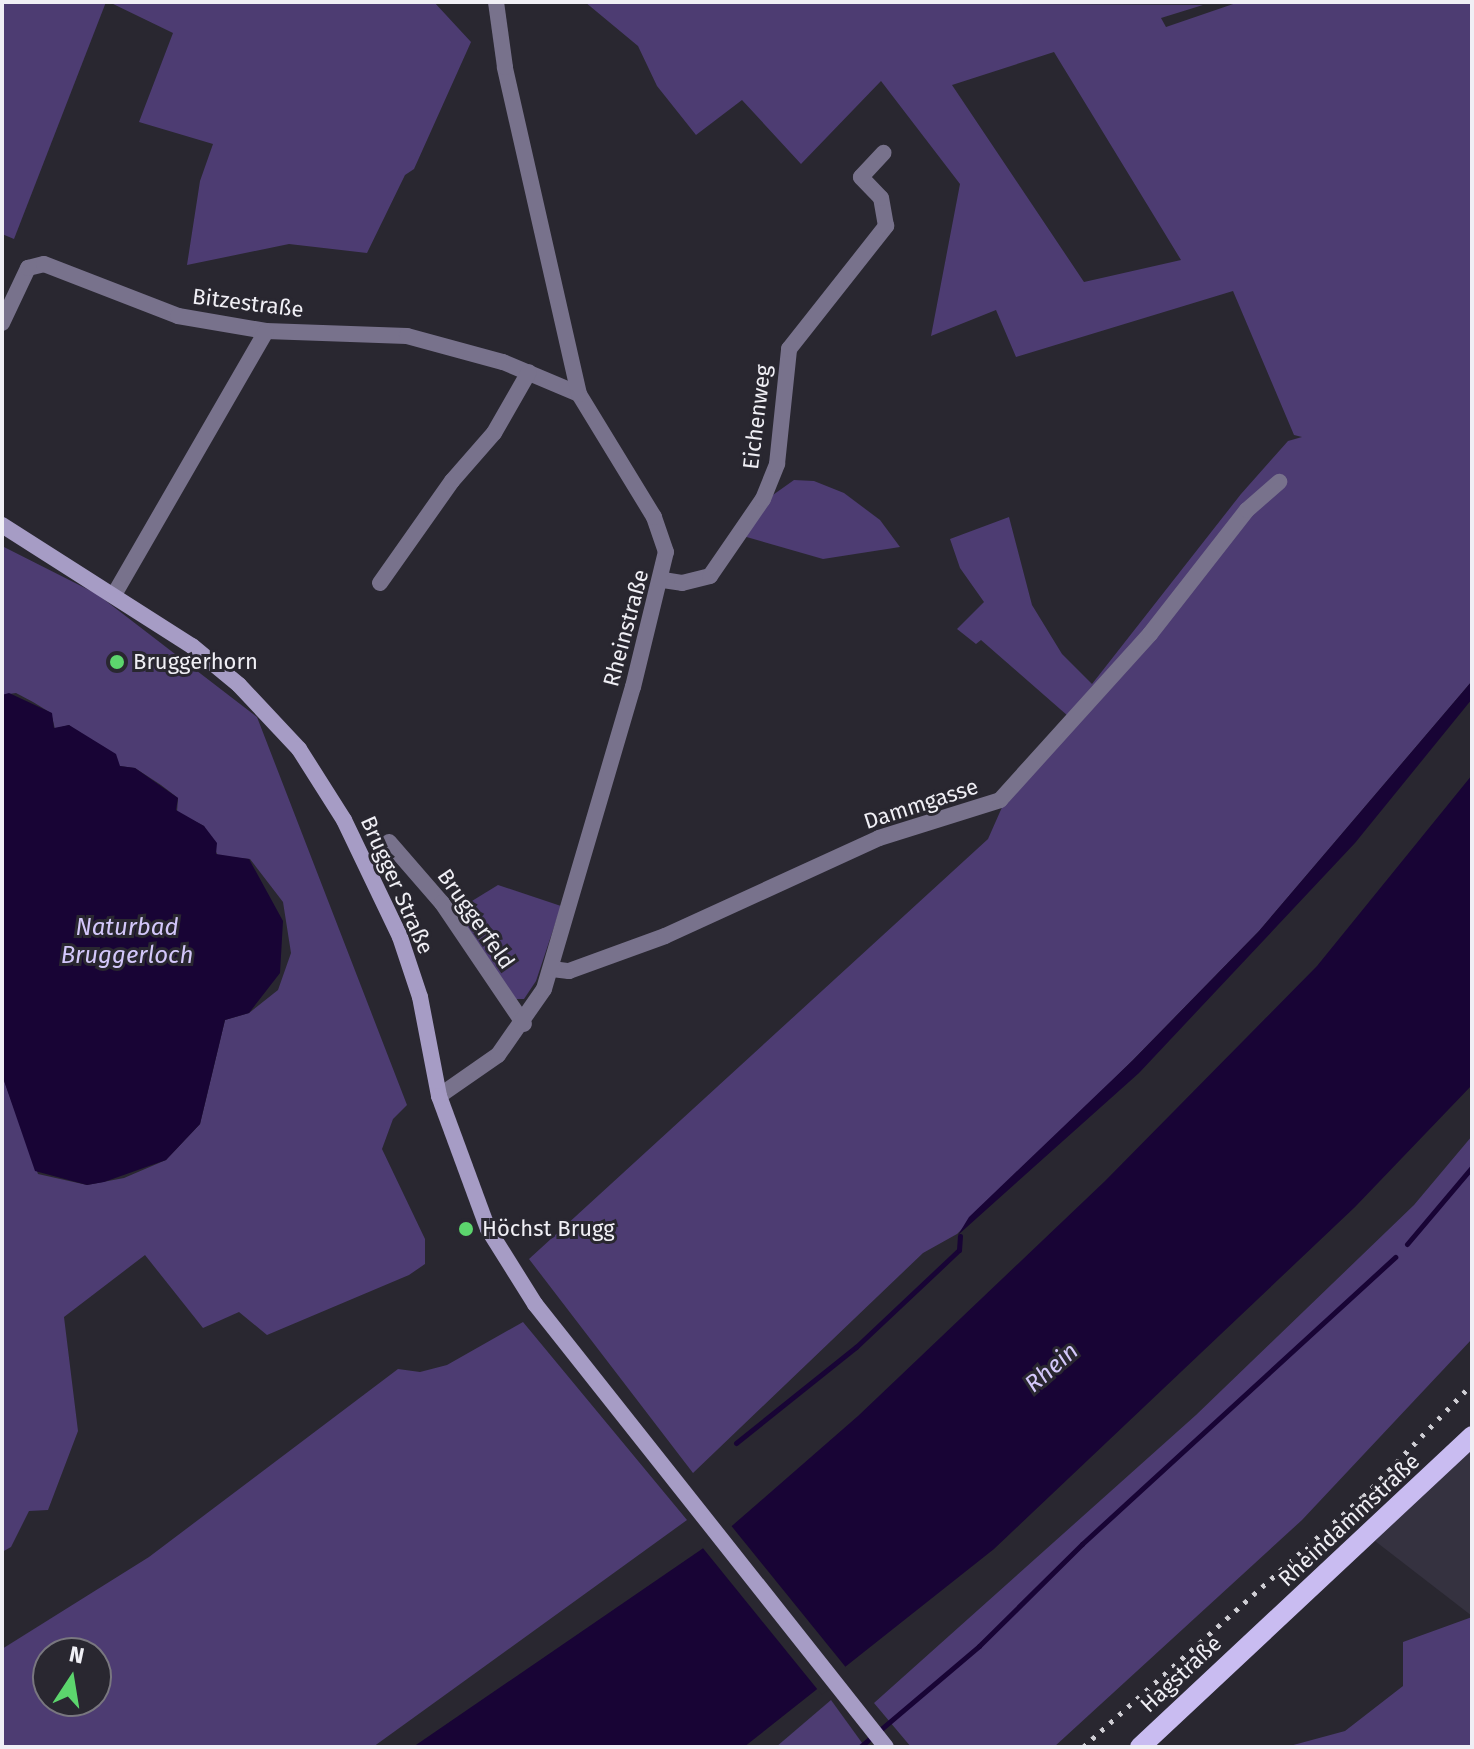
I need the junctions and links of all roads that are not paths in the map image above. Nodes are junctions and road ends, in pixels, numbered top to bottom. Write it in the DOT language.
graph roads {
  1 [pos="496,2"];
  2 [pos="883,153"];
  3 [pos="2,323"];
  4 [pos="266,331"];
  5 [pos="529,372"];
  6 [pos="579,394"];
  7 [pos="1279,482"];
  8 [pos="2,525"];
  9 [pos="663,580"];
  10 [pos="380,583"];
  11 [pos="115,593"];
  12 [pos="389,842"];
  13 [pos="552,969"];
  14 [pos="524,1024"];
  15 [pos="439,1096"];
  16 [pos="1472,1436"];
  17 [pos="1257,1637"];
  18 [pos="886,1747"];
  19 [pos="1140,1747"];
  1 -- 6 [label="street, Rheinstraße"];
  2 -- 9 [label="street, Eichenweg"];
  3 -- 4 [label="street, Bitzestraße"];
  4 -- 5 [label="street, Bitzestraße"];
  4 -- 11 [label="street"];
  5 -- 6 [label="street, Bitzestraße"];
  5 -- 10 [label="street"];
  6 -- 9 [label="street, Rheinstraße"];
  7 -- 13 [label="street, Dammgasse"];
  8 -- 11 [label="main road, Brugger Straße"];
  9 -- 13 [label="street, Rheinstraße"];
  11 -- 15 [label="main road, Brugger Straße"];
  12 -- 14 [label="street, Bruggerfeld"];
  13 -- 14 [label="street, Rheinstraße"];
  14 -- 15 [label="street, Rheinstraße"];
  15 -- 18 [label="main road, Brugger Straße"];
  16 -- 17 [label="main road, Rheindammstraße"];
  17 -- 19 [label="main road, Hagstraße"];
}
